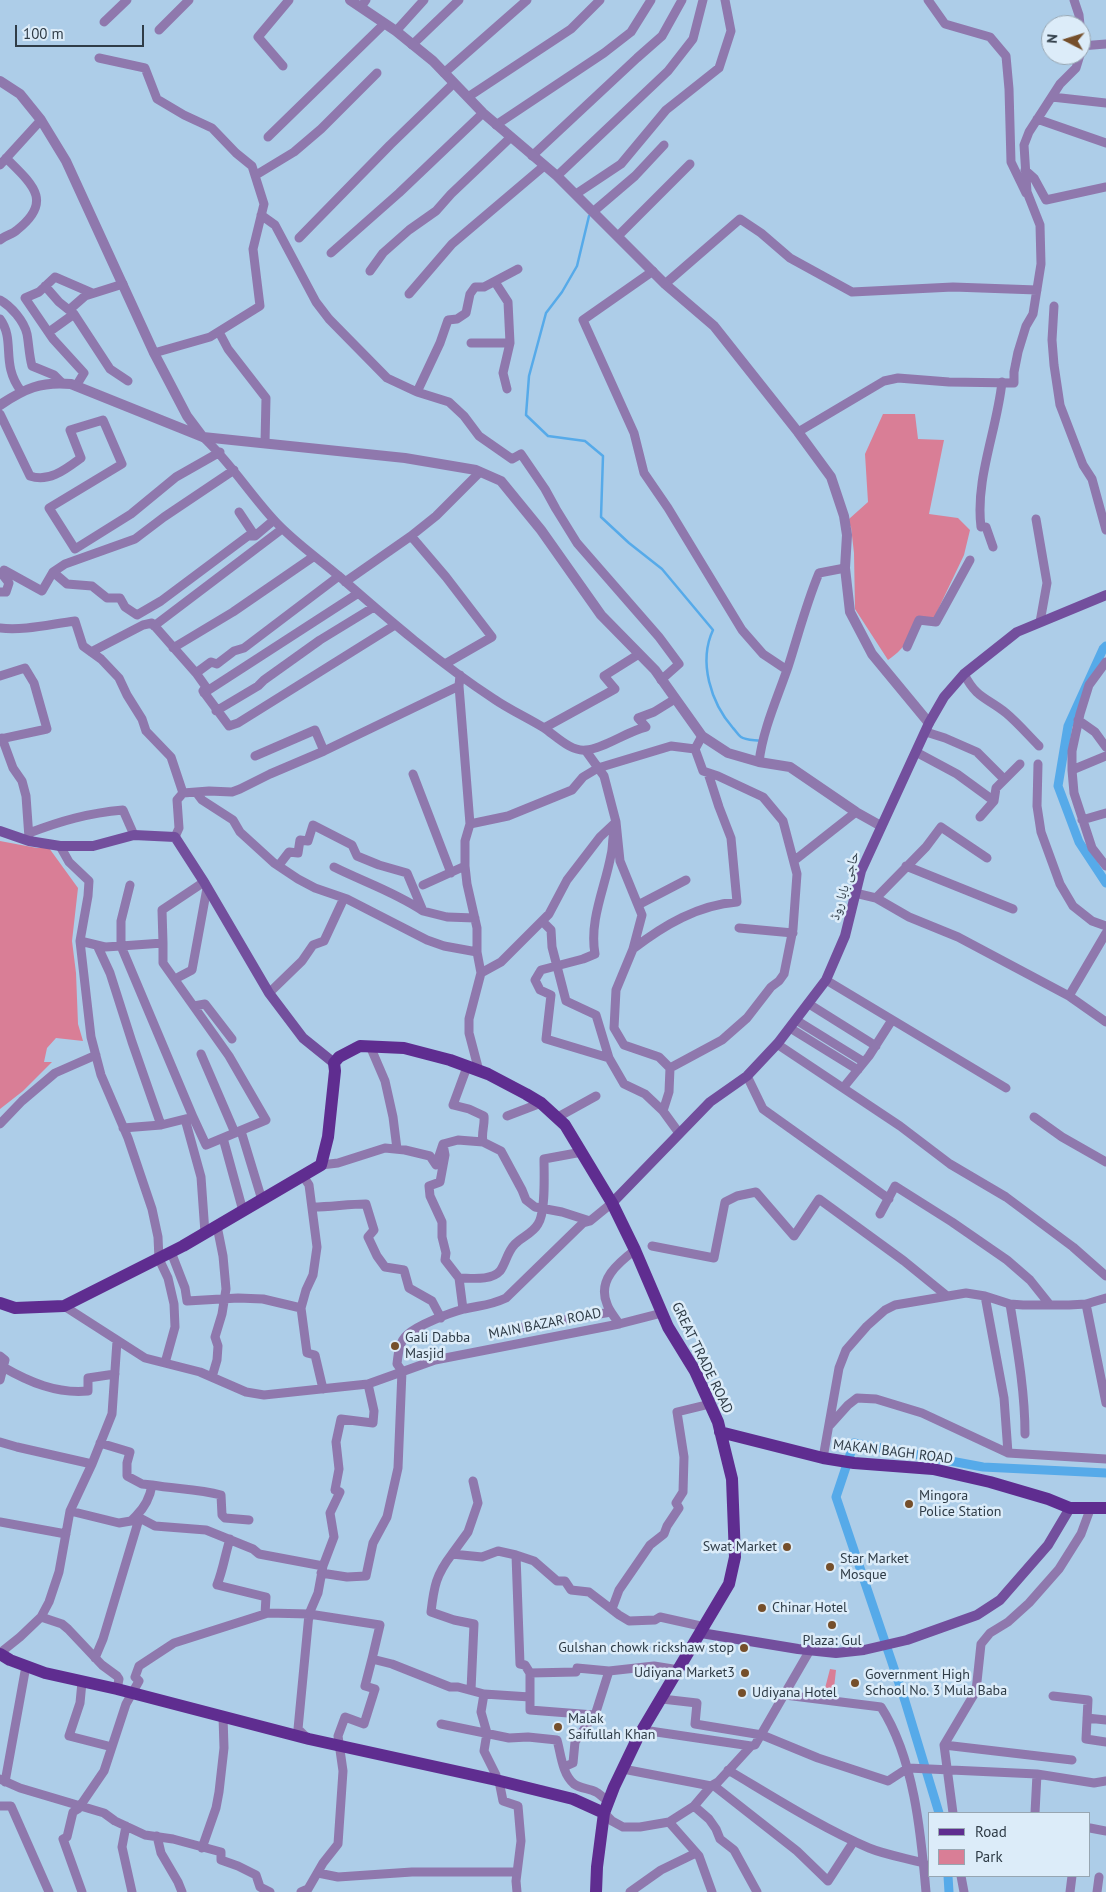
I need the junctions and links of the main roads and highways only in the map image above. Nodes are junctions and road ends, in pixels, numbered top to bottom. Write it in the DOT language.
graph roads {
  1 [pos="1106,595"];
  2 [pos="0,831"];
  3 [pos="334,1063"];
  4 [pos="612,1203"];
  5 [pos="0,1304"];
  6 [pos="720,1432"];
  7 [pos="1106,1507"];
  8 [pos="1070,1508"];
  9 [pos="703,1630"];
  10 [pos="0,1653"];
  11 [pos="606,1808"];
  12 [pos="596,1892"];
  1 -- 4 [label="main road, حاجی بابا روڈ"];
  2 -- 3 [label="main road"];
  3 -- 4 [label="main road, GREAT TRADE ROAD"];
  3 -- 5 [label="main road"];
  4 -- 6 [label="main road, GREAT TRADE ROAD"];
  6 -- 8 [label="main road, MAKAN BAGH ROAD"];
  6 -- 9 [label="main road, GREAT TRADE ROAD"];
  7 -- 8 [label="main road, MAKAN BAGH ROAD"];
  8 -- 9 [label="main road"];
  9 -- 11 [label="main road, GREAT TRADE ROAD"];
  10 -- 11 [label="main road"];
  11 -- 12 [label="main road, GREAT TRADE ROAD"];
}
